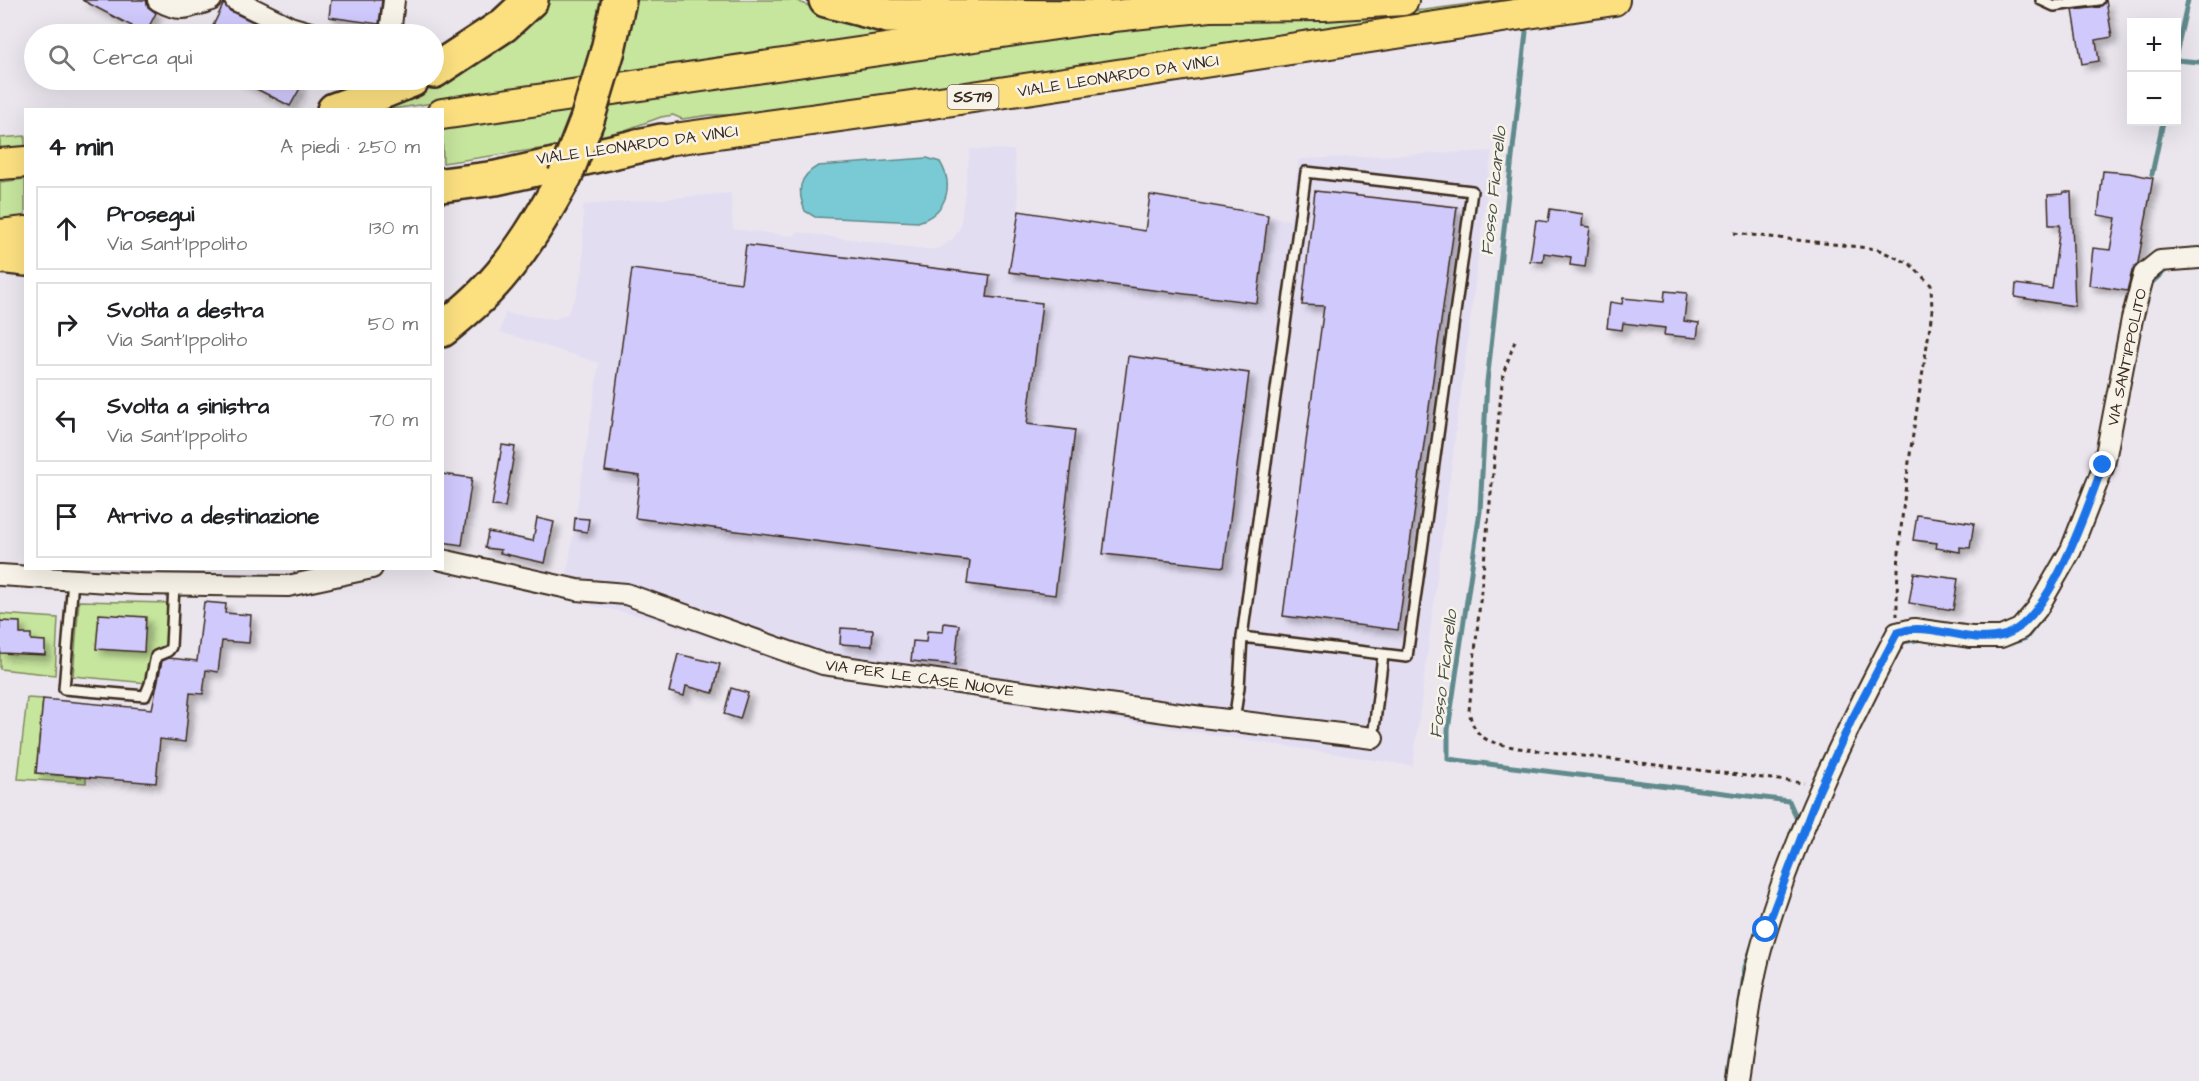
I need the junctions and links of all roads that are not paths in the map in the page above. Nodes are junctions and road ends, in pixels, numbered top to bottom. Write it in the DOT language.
graph roads {
  1 [pos="158,0"];
  2 [pos="211,0"];
  3 [pos="235,0"];
  4 [pos="394,0"];
  5 [pos="531,0"];
  6 [pos="619,0"];
  7 [pos="826,0"];
  8 [pos="1403,0"];
  9 [pos="1614,0"];
  10 [pos="2041,0"];
  11 [pos="2100,0"];
  12 [pos="1104,17"];
  13 [pos="284,24"];
  14 [pos="391,24"];
  15 [pos="444,64"];
  16 [pos="387,90"];
  17 [pos="340,108"];
  18 [pos="444,114"];
  19 [pos="661,141"];
  20 [pos="24,162"];
  21 [pos="0,164"];
  22 [pos="444,172"];
  23 [pos="444,185"];
  24 [pos="24,232"];
  25 [pos="0,235"];
  26 [pos="0,256"];
  27 [pos="2199,258"];
  28 [pos="24,260"];
  29 [pos="444,328"];
  30 [pos="444,560"];
  31 [pos="363,570"];
  32 [pos="0,575"];
  33 [pos="73,580"];
  34 [pos="174,585"];
  35 [pos="1242,637"];
  36 [pos="1383,655"];
  37 [pos="1234,721"];
  38 [pos="1373,738"];
  39 [pos="1738,1081"];
  1 -- 2 [label="street"];
  3 -- 13 [label="street"];
  4 -- 14 [label="street"];
  5 -- 15 [label="highway"];
  6 -- 29 [label="highway, bridge"];
  7 -- 12 [label="highway"];
  8 -- 12 [label="main road"];
  9 -- 19 [label="main road, VIALE LEONARDO DA VINCI / SS719"];
  10 -- 11 [label="lane"];
  12 -- 18 [label="main road"];
  16 -- 17 [label="highway"];
  19 -- 22 [label="main road, VIALE LEONARDO DA VINCI / SS719"];
  19 -- 23 [label="highway"];
  20 -- 21 [label="main road"];
  24 -- 25 [label="main road"];
  26 -- 28 [label="highway"];
  27 -- 39 [label="street, VIA SANT'IPPOLITO"];
  30 -- 37 [label="street, VIA PER LE CASE NUOVE"];
  31 -- 34 [label="street"];
  32 -- 33 [label="street"];
  33 -- 34 [label="street"];
  33 -- 34 [label="lane"];
  35 -- 36 [label="lane"];
  35 -- 36 [label="lane"];
  35 -- 37 [label="lane"];
  36 -- 38 [label="lane"];
  37 -- 38 [label="street, VIA PER LE CASE NUOVE"];
}
